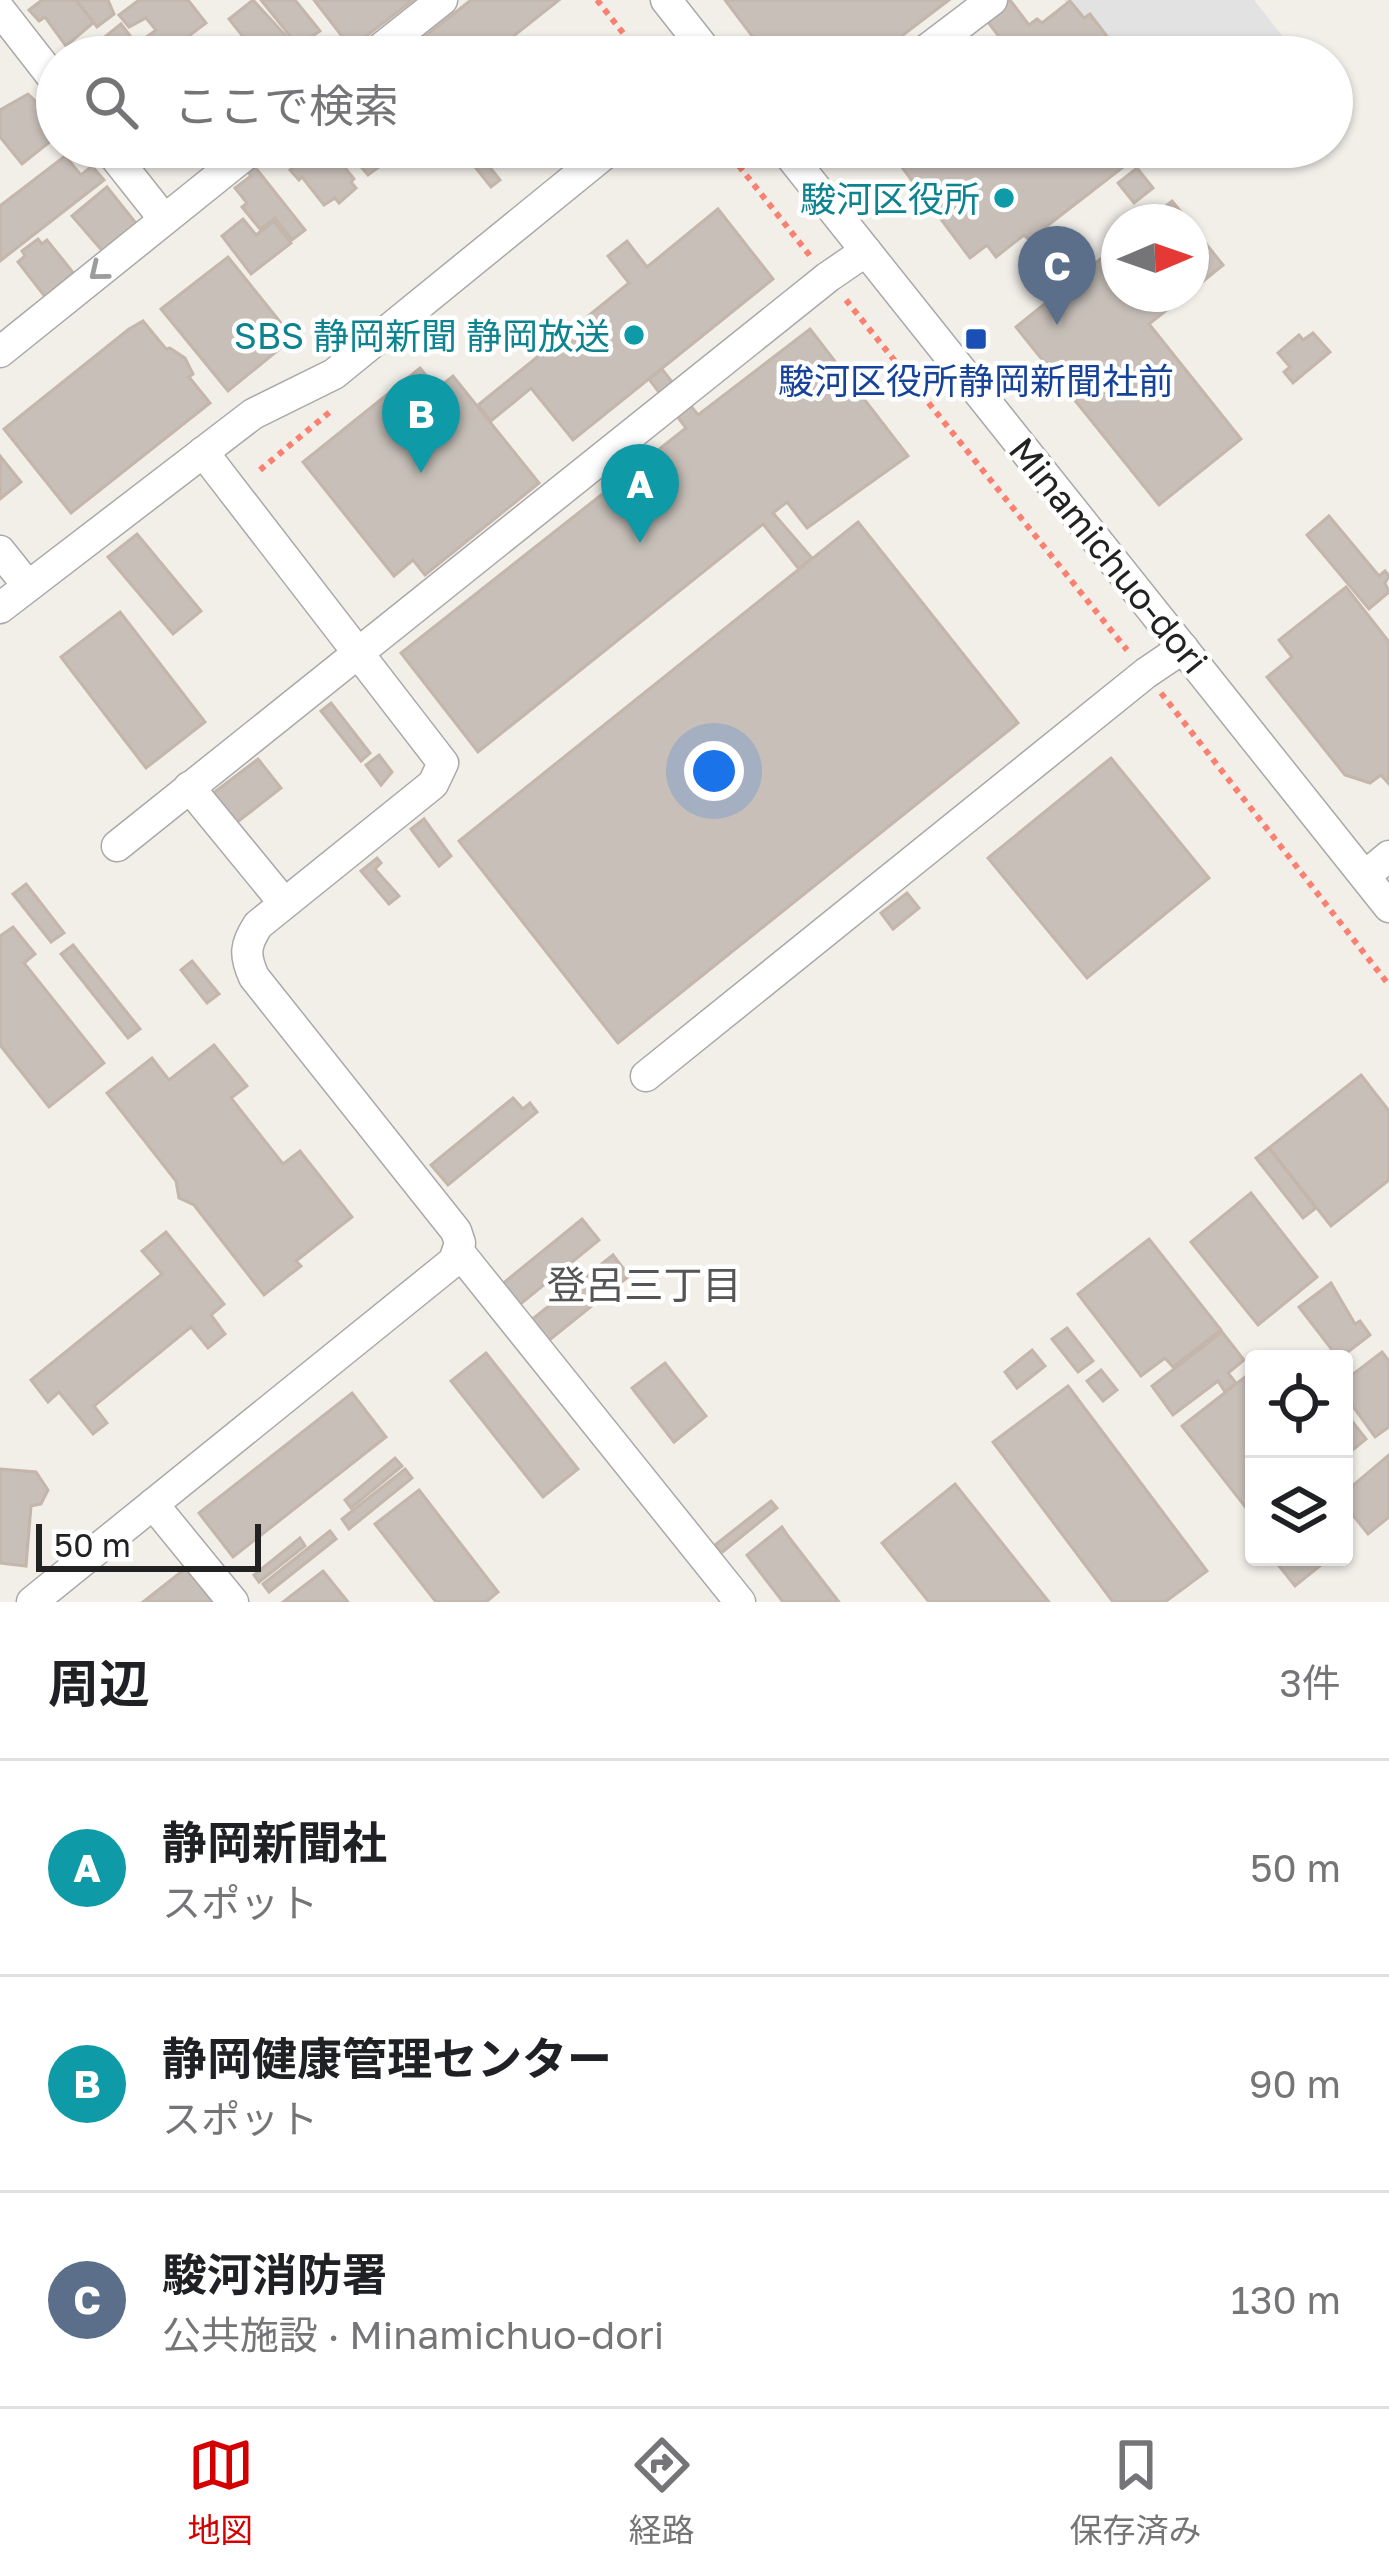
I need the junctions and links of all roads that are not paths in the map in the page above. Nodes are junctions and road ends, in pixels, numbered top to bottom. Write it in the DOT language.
graph roads {
  1 [pos="16,0"];
  2 [pos="442,0"];
  3 [pos="666,0"];
  4 [pos="992,0"];
  5 [pos="0,12"];
  6 [pos="397,36"];
  7 [pos="694,36"];
  8 [pos="944,36"];
  9 [pos="36,57"];
  10 [pos="124,168"];
  11 [pos="228,168"];
  12 [pos="587,168"];
  13 [pos="804,168"];
  14 [pos="164,219"];
  15 [pos="866,251"];
  16 [pos="0,352"];
  17 [pos="202,452"];
  18 [pos="0,551"];
  19 [pos="28,586"];
  20 [pos="0,608"];
  21 [pos="1183,648"];
  22 [pos="356,652"];
  23 [pos="189,788"];
  24 [pos="117,846"];
  25 [pos="1389,856"];
  26 [pos="1365,876"];
  27 [pos="284,903"];
  28 [pos="1389,907"];
  29 [pos="646,1076"];
  30 [pos="459,1252"];
  31 [pos="153,1504"];
  32 [pos="32,1602"];
  33 [pos="233,1602"];
  34 [pos="740,1602"];
  1 -- 5 [label="street"];
  2 -- 6 [label="street"];
  3 -- 7 [label="street"];
  4 -- 8 [label="street"];
  5 -- 9 [label="street"];
  10 -- 14 [label="street"];
  11 -- 14 [label="street"];
  12 -- 17 [label="street"];
  13 -- 15 [label="street, Minamichuo-dori"];
  14 -- 16 [label="street, one-way"];
  15 -- 21 [label="street, Minamichuo-dori"];
  15 -- 22 [label="street"];
  17 -- 19 [label="street"];
  17 -- 22 [label="street"];
  18 -- 19 [label="street"];
  19 -- 20 [label="street"];
  21 -- 26 [label="street, Minamichuo-dori"];
  21 -- 29 [label="street"];
  22 -- 23 [label="street"];
  22 -- 27 [label="street"];
  23 -- 24 [label="street"];
  23 -- 27 [label="street"];
  25 -- 26 [label="street"];
  26 -- 28 [label="street, Minamichuo-dori"];
  27 -- 30 [label="street"];
  30 -- 31 [label="street"];
  30 -- 34 [label="street"];
  31 -- 32 [label="street"];
  31 -- 33 [label="street"];
}
